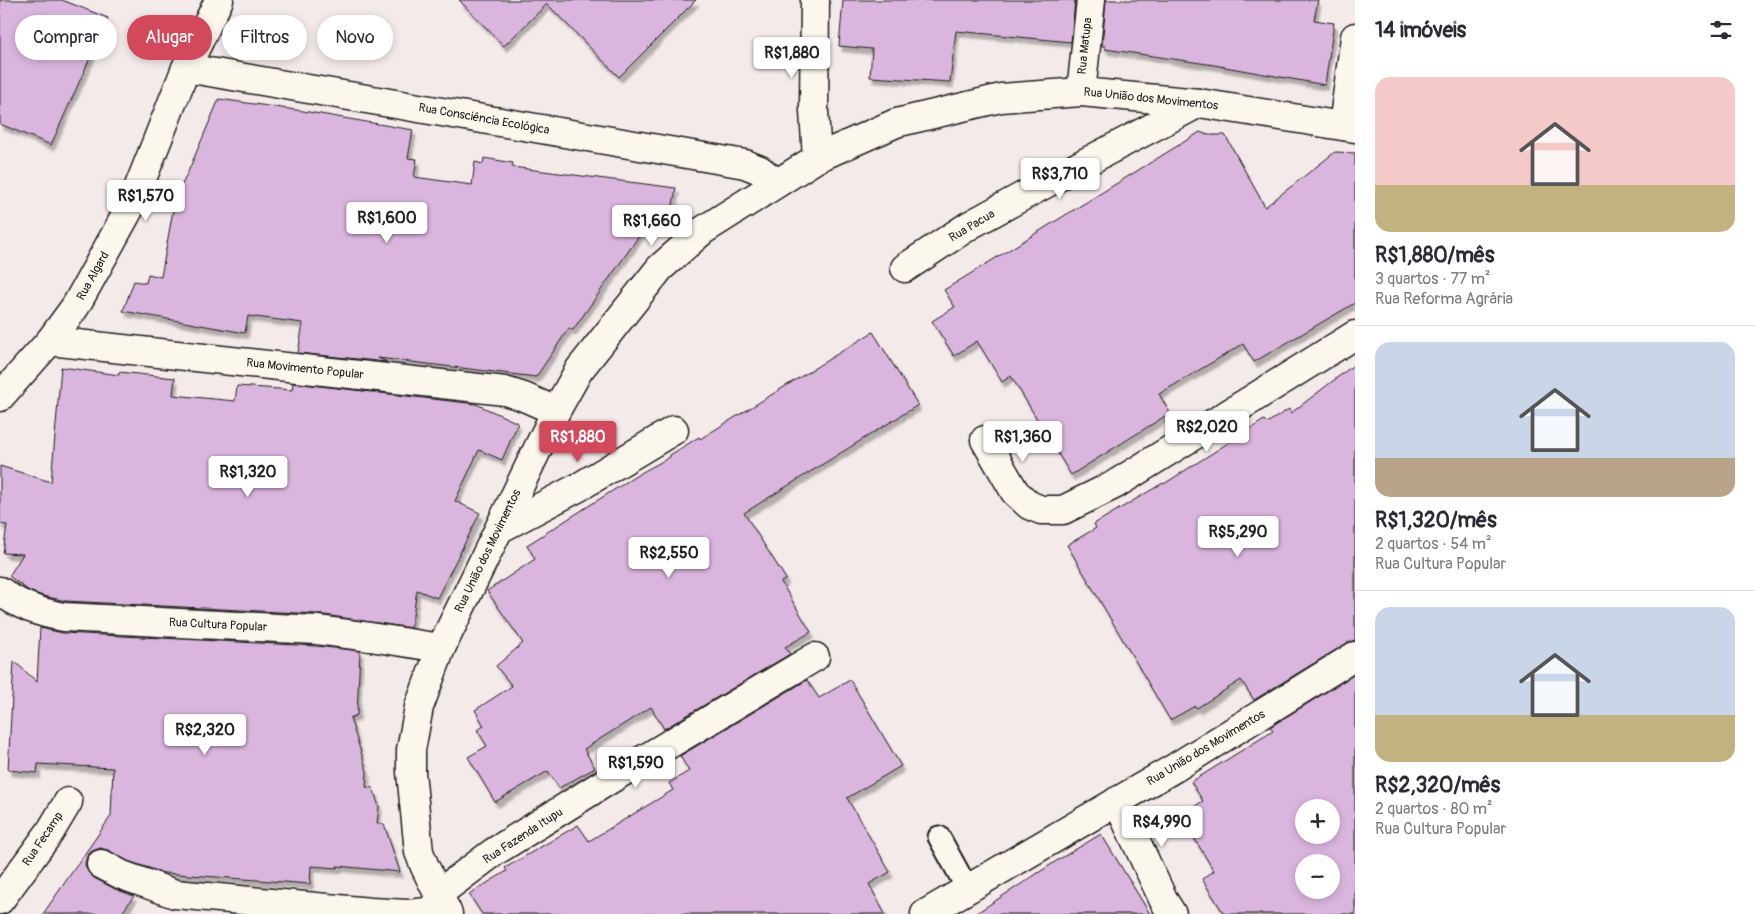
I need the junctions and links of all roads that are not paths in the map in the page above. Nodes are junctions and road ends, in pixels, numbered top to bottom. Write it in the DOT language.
graph roads {
  1 [pos="219,0"];
  2 [pos="815,0"];
  3 [pos="1091,0"];
  4 [pos="1355,37"];
  5 [pos="186,68"];
  6 [pos="1080,92"];
  7 [pos="1199,103"];
  8 [pos="1349,126"];
  9 [pos="817,158"];
  10 [pos="777,183"];
  11 [pos="905,268"];
  12 [pos="1355,335"];
  13 [pos="50,341"];
  14 [pos="0,397"];
  15 [pos="556,410"];
  16 [pos="674,430"];
  17 [pos="985,440"];
  18 [pos="499,529"];
  19 [pos="0,591"];
  20 [pos="441,648"];
  21 [pos="1355,656"];
  22 [pos="815,657"];
  23 [pos="1117,801"];
  24 [pos="68,802"];
  25 [pos="939,837"];
  26 [pos="101,864"];
  27 [pos="968,890"];
  28 [pos="0,900"];
  29 [pos="444,906"];
  30 [pos="925,914"];
  31 [pos="1172,914"];
  1 -- 5 [label="street, Rua Algard"];
  2 -- 9 [label="street"];
  3 -- 6 [label="street, Rua Matupa"];
  4 -- 8 [label="street"];
  5 -- 10 [label="street, Rua Consciência Ecológica"];
  5 -- 13 [label="street, Rua Algard"];
  6 -- 7 [label="street, Rua União dos Movimentos"];
  6 -- 9 [label="street, Rua União dos Movimentos"];
  7 -- 8 [label="street, Rua União dos Movimentos"];
  7 -- 11 [label="street, Rua Pacua"];
  9 -- 10 [label="street, Rua União dos Movimentos"];
  10 -- 15 [label="street, Rua União dos Movimentos"];
  12 -- 17 [label="street"];
  13 -- 14 [label="street, Rua Algard"];
  13 -- 15 [label="street, Rua Movimento Popular"];
  15 -- 18 [label="street, Rua União dos Movimentos"];
  16 -- 18 [label="street"];
  18 -- 20 [label="street, Rua União dos Movimentos"];
  19 -- 20 [label="street, Rua Cultura Popular"];
  20 -- 29 [label="street, Rua União dos Movimentos"];
  21 -- 23 [label="street, Rua União dos Movimentos"];
  22 -- 29 [label="street, Rua Fazenda Itupu"];
  23 -- 27 [label="street, Rua União dos Movimentos"];
  23 -- 31 [label="street"];
  24 -- 28 [label="street, Rua Fecamp"];
  25 -- 27 [label="lane"];
  26 -- 29 [label="street"];
  27 -- 30 [label="street, Rua União dos Movimentos"];
}
